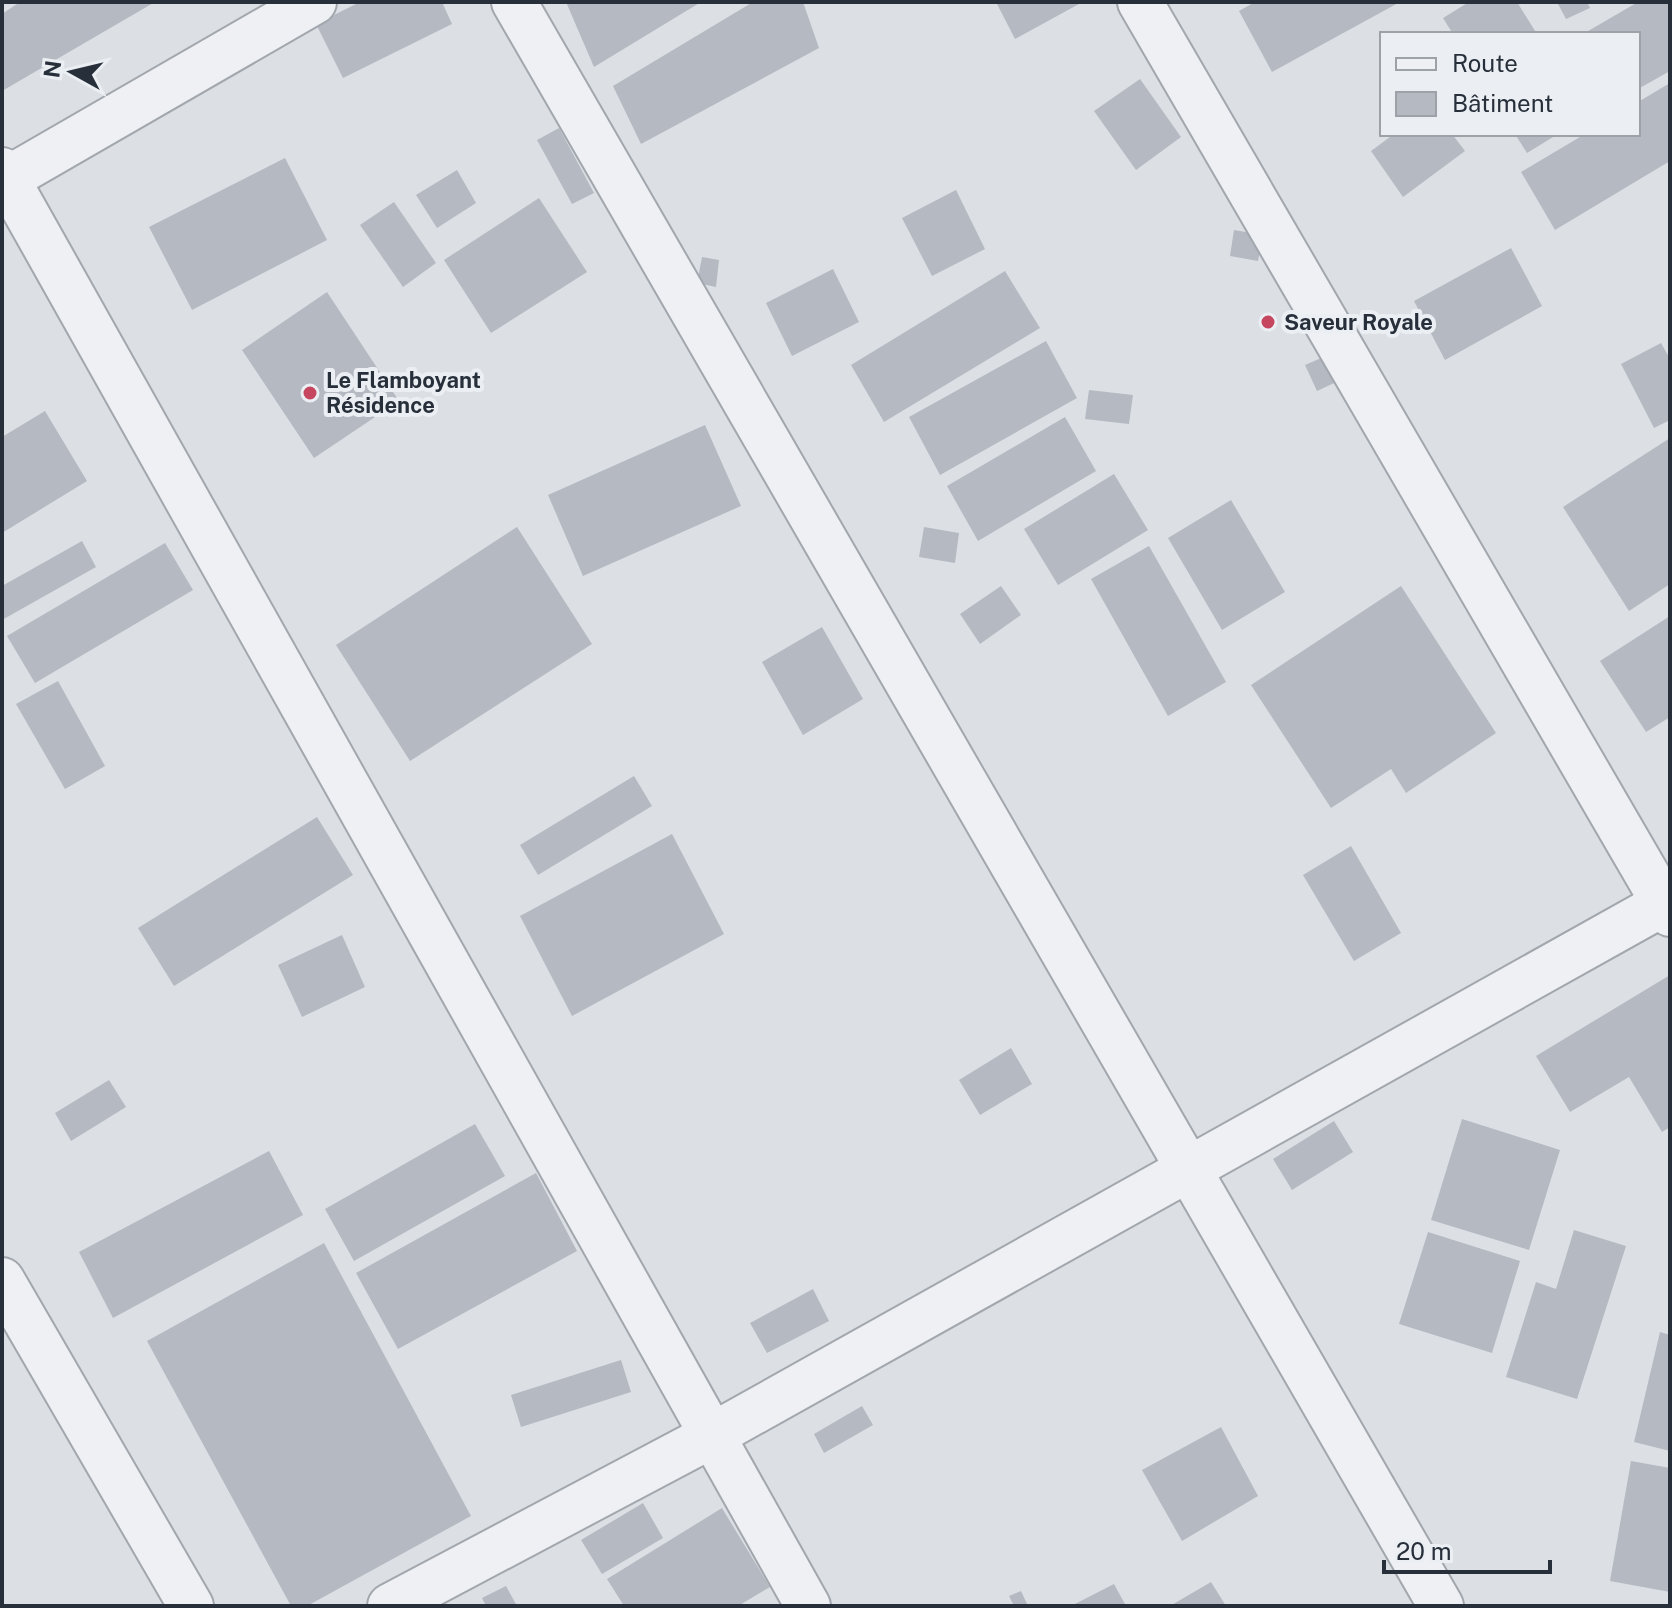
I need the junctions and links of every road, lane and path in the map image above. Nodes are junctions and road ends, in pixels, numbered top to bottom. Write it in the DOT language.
graph roads {
  1 [pos="314,2"];
  2 [pos="514,2"];
  3 [pos="1140,2"];
  4 [pos="4,177"];
  5 [pos="1668,906"];
  6 [pos="1190,1169"];
  7 [pos="2,1280"];
  8 [pos="711,1436"];
  9 [pos="191,1606"];
  10 [pos="390,1606"];
  11 [pos="808,1606"];
  12 [pos="1441,1606"];
  1 -- 4 [label="street"];
  2 -- 6 [label="street"];
  3 -- 5 [label="street"];
  4 -- 8 [label="street"];
  5 -- 6 [label="street"];
  6 -- 8 [label="street"];
  6 -- 12 [label="street"];
  7 -- 9 [label="street"];
  8 -- 10 [label="street"];
  8 -- 11 [label="street"];
}
